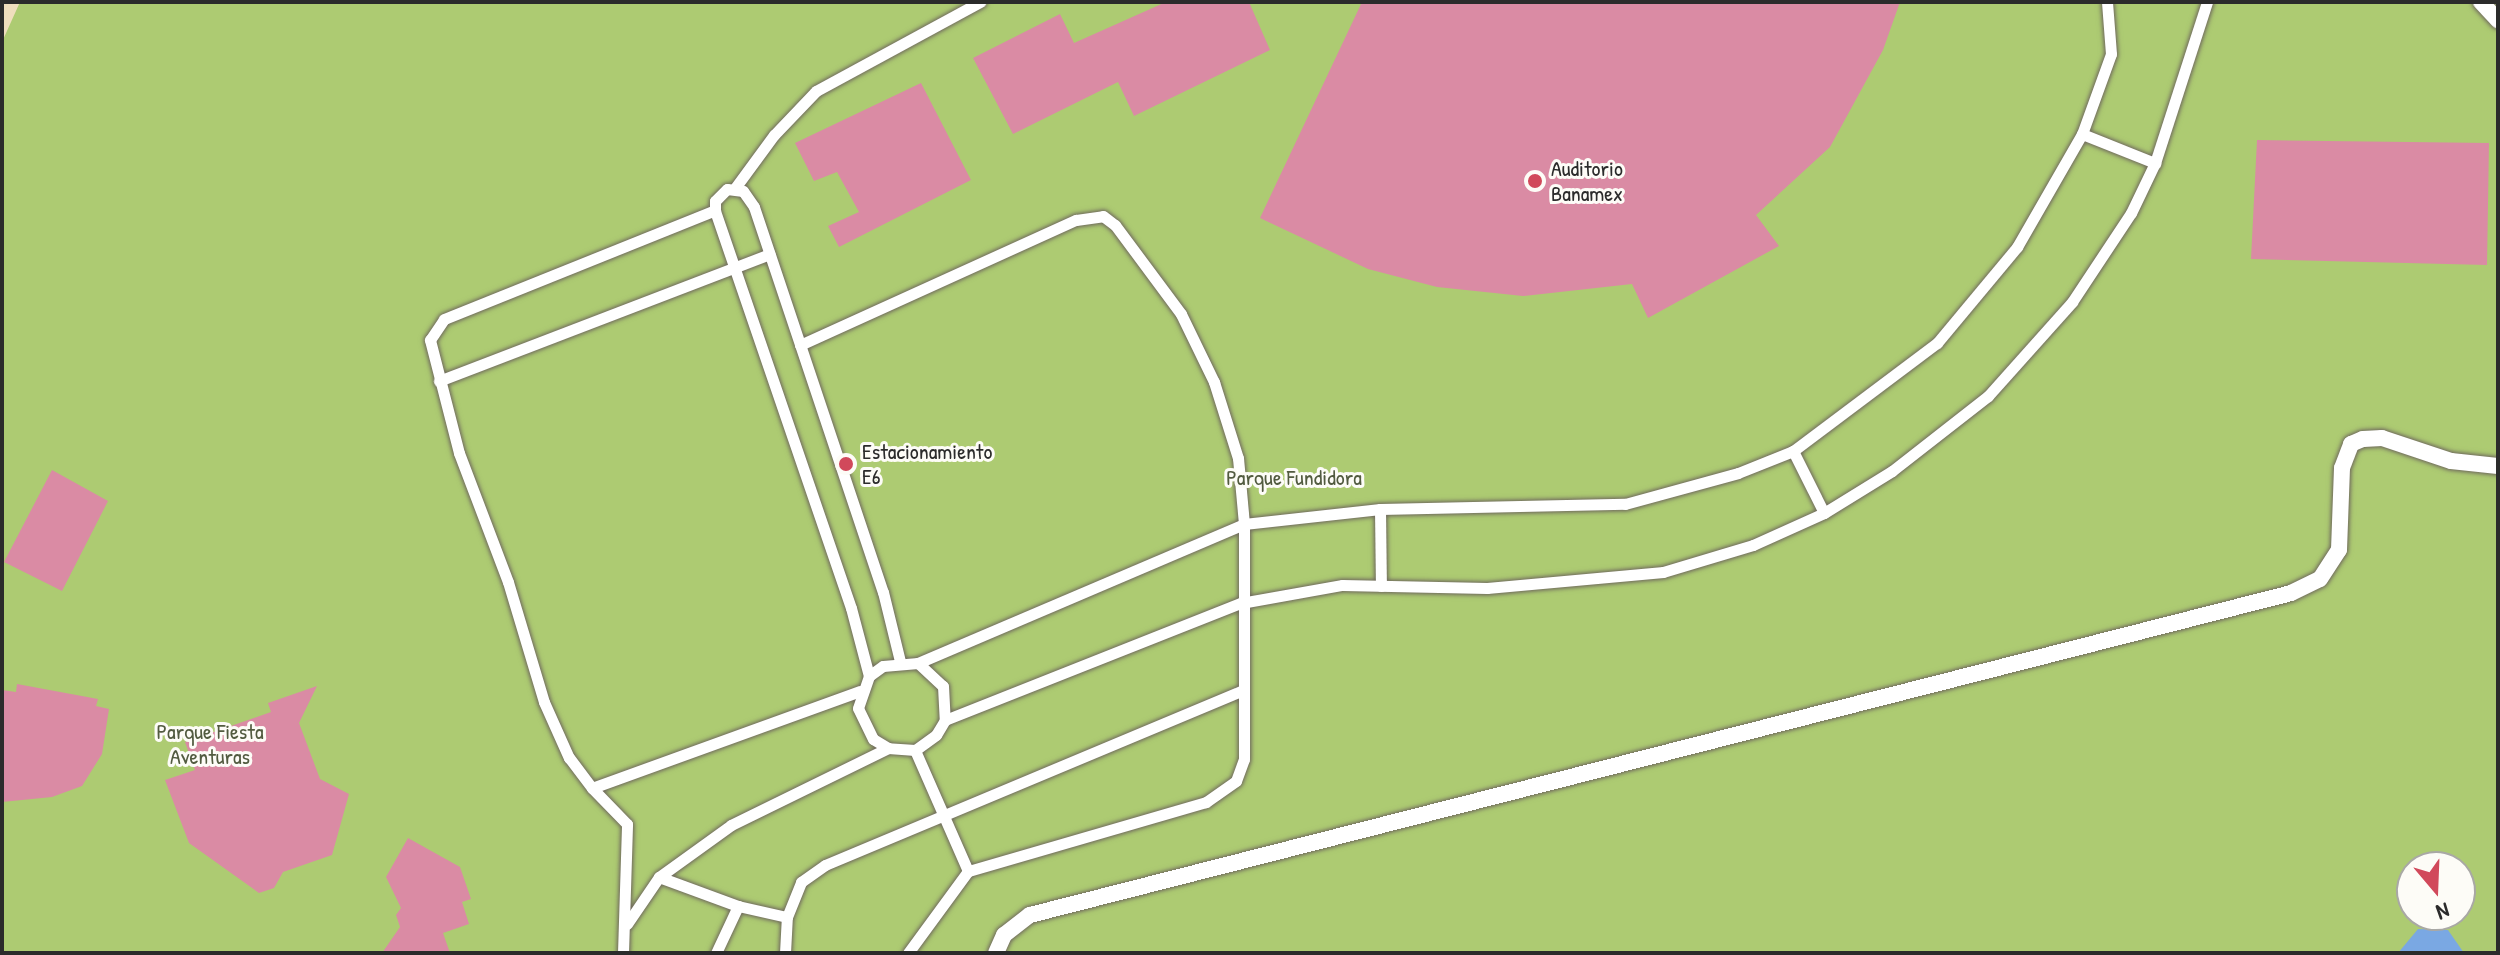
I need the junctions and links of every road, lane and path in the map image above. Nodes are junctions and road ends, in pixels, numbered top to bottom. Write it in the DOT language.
graph roads {
  1 [pos="980,2"];
  2 [pos="2107,2"];
  3 [pos="2207,2"];
  4 [pos="2481,2"];
  5 [pos="2498,20"];
  6 [pos="2082,134"];
  7 [pos="2155,163"];
  8 [pos="735,188"];
  9 [pos="715,210"];
  10 [pos="769,254"];
  11 [pos="734,266"];
  12 [pos="800,345"];
  13 [pos="439,381"];
  14 [pos="1793,451"];
  15 [pos="2498,466"];
  16 [pos="1380,509"];
  17 [pos="1824,513"];
  18 [pos="1244,524"];
  19 [pos="1381,586"];
  20 [pos="1241,603"];
  21 [pos="900,661"];
  22 [pos="918,663"];
  23 [pos="869,676"];
  24 [pos="860,691"];
  25 [pos="1240,691"];
  26 [pos="945,720"];
  27 [pos="888,748"];
  28 [pos="915,750"];
  29 [pos="592,788"];
  30 [pos="945,814"];
  31 [pos="968,871"];
  32 [pos="659,877"];
  33 [pos="738,906"];
  34 [pos="787,917"];
  35 [pos="626,925"];
  36 [pos="623,953"];
  37 [pos="716,953"];
  38 [pos="785,953"];
  39 [pos="908,953"];
  40 [pos="996,953"];
  1 -- 8 [label="lane"];
  2 -- 6 [label="lane"];
  3 -- 7 [label="lane"];
  4 -- 5 [label="street"];
  6 -- 7 [label="lane"];
  6 -- 14 [label="lane"];
  7 -- 17 [label="lane"];
  8 -- 9 [label="lane"];
  8 -- 10 [label="lane"];
  9 -- 11 [label="lane"];
  9 -- 13 [label="lane"];
  10 -- 11 [label="lane"];
  10 -- 12 [label="lane"];
  11 -- 13 [label="lane"];
  11 -- 23 [label="lane"];
  12 -- 18 [label="lane"];
  12 -- 21 [label="lane"];
  13 -- 29 [label="lane"];
  14 -- 16 [label="lane"];
  14 -- 17 [label="lane"];
  15 -- 40 [label="street"];
  16 -- 18 [label="lane"];
  16 -- 19 [label="lane"];
  17 -- 19 [label="lane"];
  18 -- 20 [label="lane"];
  18 -- 22 [label="lane"];
  19 -- 20 [label="lane"];
  20 -- 25 [label="lane"];
  20 -- 26 [label="lane"];
  21 -- 22 [label="lane"];
  21 -- 23 [label="lane"];
  22 -- 26 [label="lane"];
  23 -- 24 [label="lane"];
  24 -- 27 [label="lane"];
  24 -- 29 [label="lane"];
  25 -- 30 [label="lane"];
  25 -- 31 [label="lane"];
  26 -- 28 [label="lane"];
  27 -- 28 [label="lane"];
  27 -- 32 [label="lane"];
  28 -- 30 [label="lane"];
  29 -- 35 [label="lane"];
  30 -- 31 [label="lane"];
  30 -- 34 [label="lane"];
  31 -- 39 [label="lane"];
  32 -- 33 [label="lane"];
  32 -- 35 [label="lane"];
  33 -- 34 [label="lane"];
  33 -- 37 [label="lane"];
  34 -- 38 [label="lane"];
  35 -- 36 [label="lane"];
}
